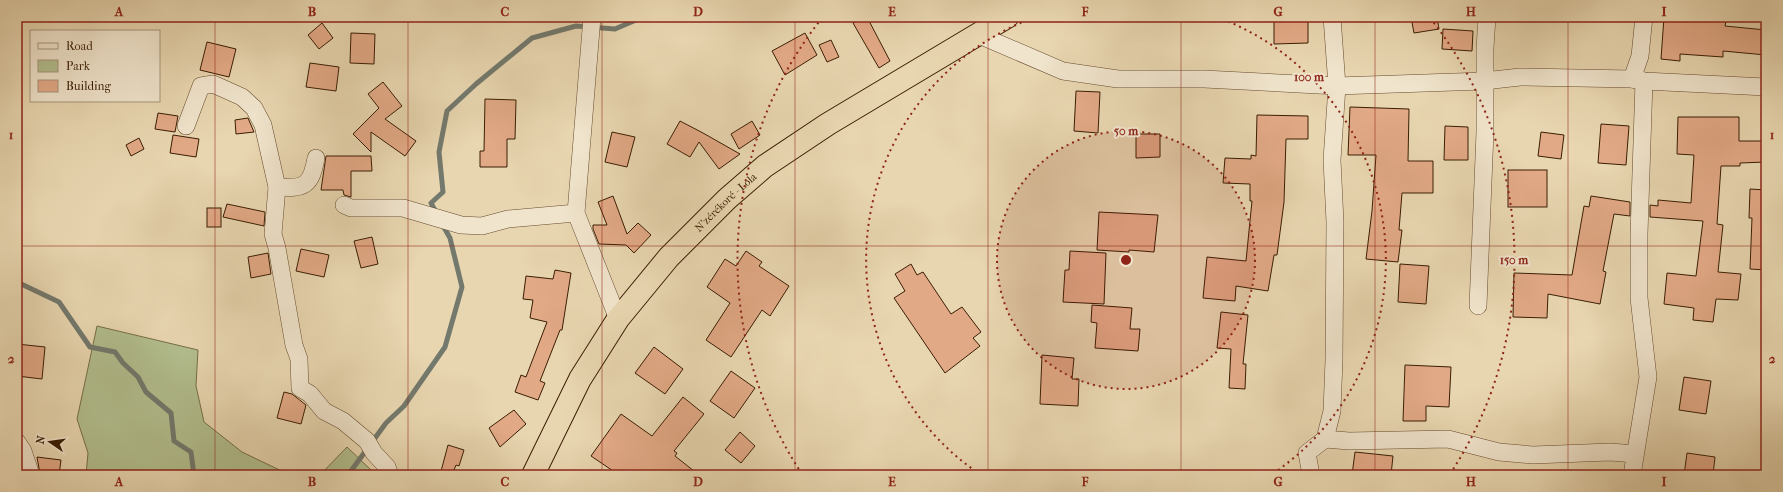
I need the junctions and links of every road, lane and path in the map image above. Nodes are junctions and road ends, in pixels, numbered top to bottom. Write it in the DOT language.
graph roads {
  1 [pos="592,17"];
  2 [pos="1007,17"];
  3 [pos="1332,17"];
  4 [pos="1488,17"];
  5 [pos="1644,17"];
  6 [pos="979,35"];
  7 [pos="1638,80"];
  8 [pos="1484,81"];
  9 [pos="1337,86"];
  10 [pos="1766,87"];
  11 [pos="186,126"];
  12 [pos="316,158"];
  13 [pos="277,187"];
  14 [pos="344,205"];
  15 [pos="576,213"];
  16 [pos="1478,306"];
  17 [pos="618,319"];
  18 [pos="1325,440"];
  19 [pos="17,442"];
  20 [pos="1635,454"];
  21 [pos="29,475"];
  22 [pos="390,475"];
  23 [pos="533,475"];
  24 [pos="1311,475"];
  25 [pos="1632,475"];
  1 -- 15 [label="street"];
  2 -- 6 [label="highway, N'zérékoré - Lola"];
  3 -- 9 [label="street"];
  4 -- 8 [label="street"];
  5 -- 7 [label="street"];
  6 -- 9 [label="street"];
  6 -- 17 [label="highway, N'zérékoré - Lola"];
  7 -- 8 [label="street"];
  7 -- 10 [label="street"];
  7 -- 20 [label="street"];
  8 -- 9 [label="street"];
  8 -- 16 [label="street"];
  9 -- 18 [label="street"];
  11 -- 13 [label="street"];
  12 -- 13 [label="street"];
  13 -- 22 [label="street"];
  14 -- 15 [label="street"];
  15 -- 17 [label="street"];
  17 -- 23 [label="highway, N'zérékoré - Lola"];
  18 -- 20 [label="street"];
  18 -- 24 [label="street"];
  19 -- 21 [label="street"];
  20 -- 25 [label="street"];
}
